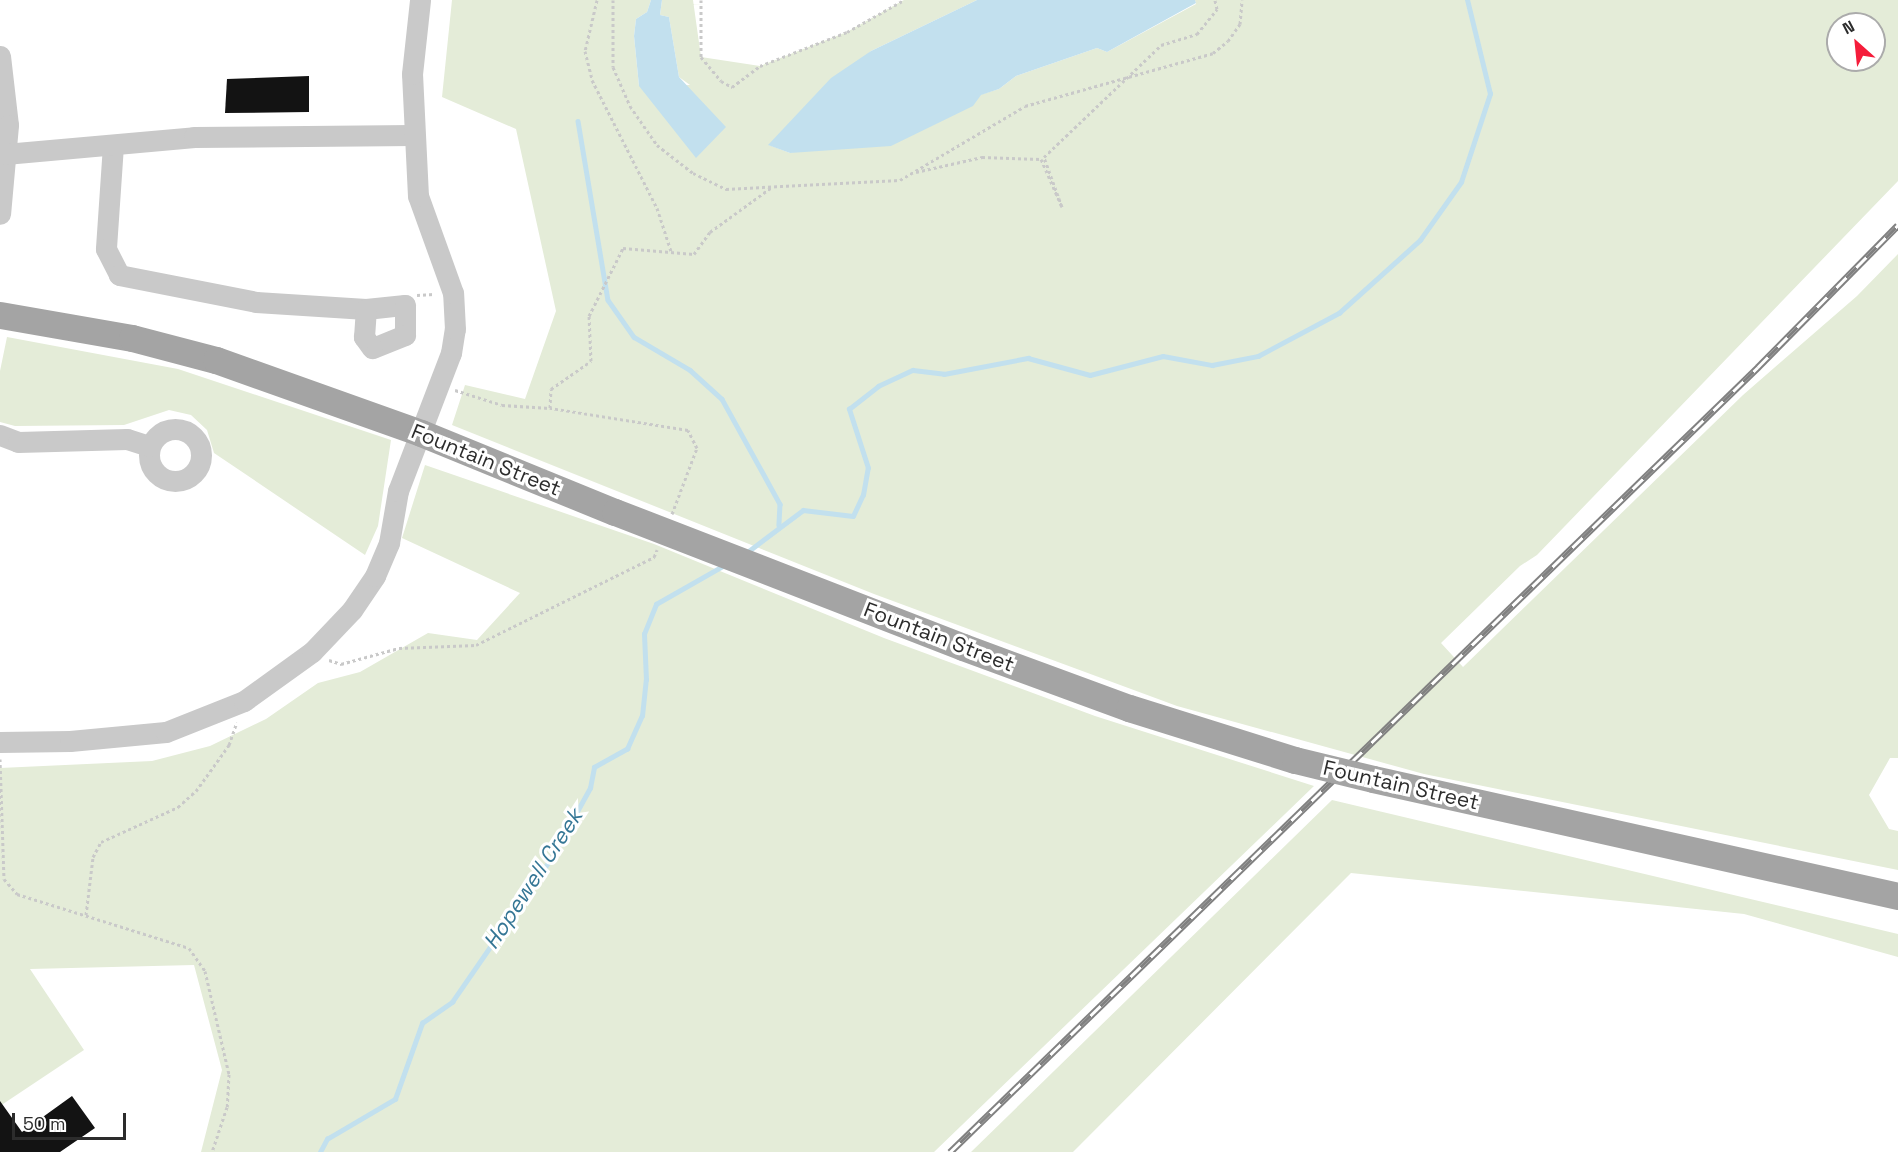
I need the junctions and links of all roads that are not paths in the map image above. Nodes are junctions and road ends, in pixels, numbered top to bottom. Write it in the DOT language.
graph roads {
  1 [pos="420,0"];
  2 [pos="0,56"];
  3 [pos="413,135"];
  4 [pos="113,145"];
  5 [pos="5,154"];
  6 [pos="0,214"];
  7 [pos="366,309"];
  8 [pos="0,315"];
  9 [pos="422,433"];
  10 [pos="0,435"];
  11 [pos="149,446"];
  12 [pos="0,742"];
  13 [pos="1898,896"];
  1 -- 3 [label="street"];
  2 -- 5 [label="street"];
  3 -- 4 [label="street"];
  3 -- 9 [label="street"];
  4 -- 5 [label="street"];
  4 -- 7 [label="street"];
  5 -- 6 [label="street"];
  7 -- 7 [label="street"];
  8 -- 9 [label="main road, Fountain Street"];
  9 -- 12 [label="street"];
  9 -- 13 [label="main road, Fountain Street, bridge"];
  10 -- 11 [label="street"];
}
